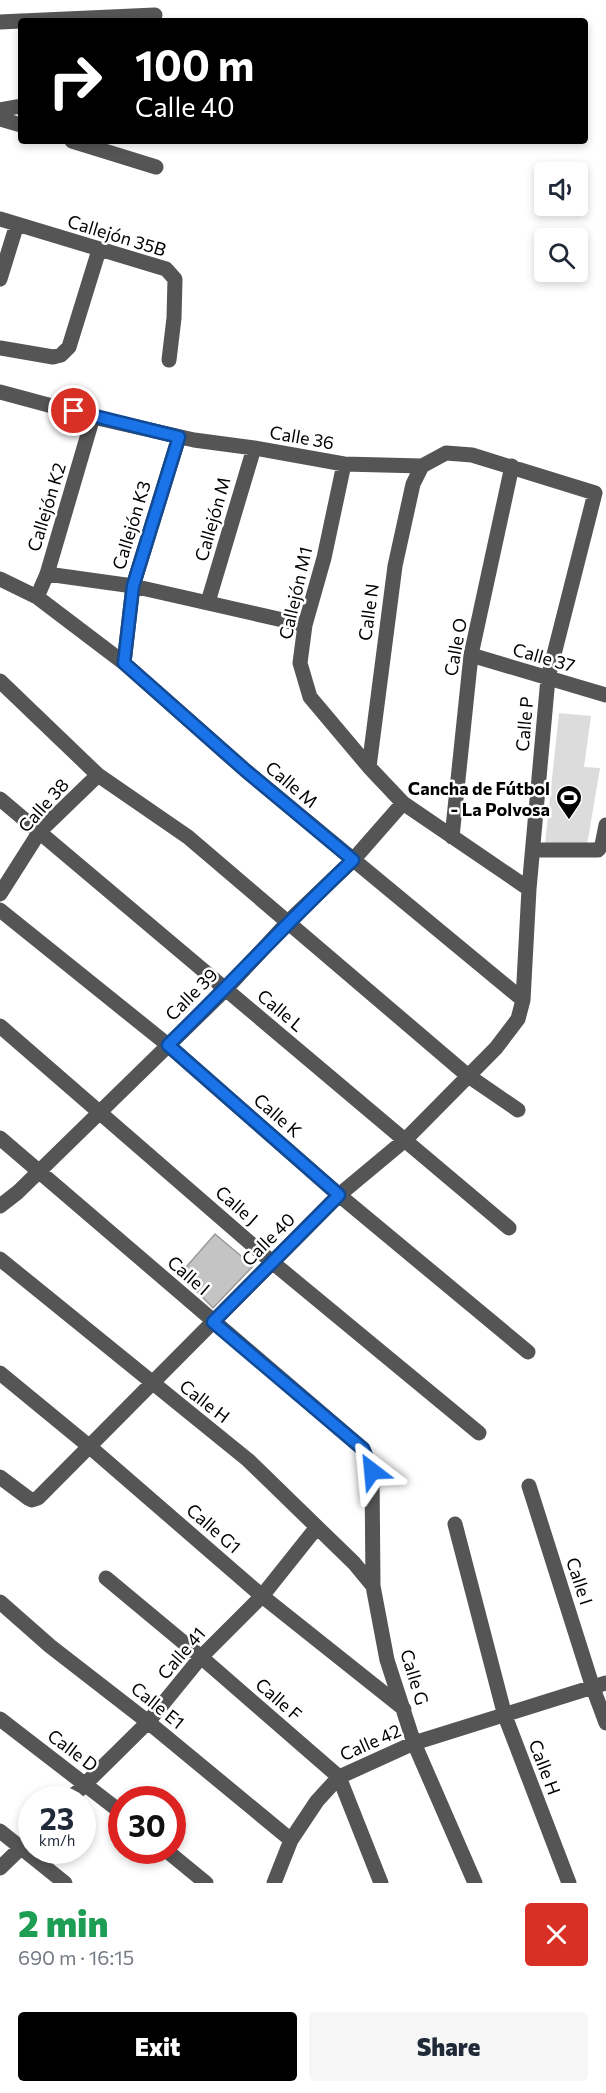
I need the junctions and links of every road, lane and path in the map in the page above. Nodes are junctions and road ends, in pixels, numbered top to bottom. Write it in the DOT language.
graph roads {
  1 [pos="155,15"];
  2 [pos="88,18"];
  3 [pos="18,21"];
  4 [pos="0,22"];
  5 [pos="18,107"];
  6 [pos="0,110"];
  7 [pos="0,119"];
  8 [pos="18,125"];
  9 [pos="82,144"];
  10 [pos="156,167"];
  11 [pos="0,219"];
  12 [pos="17,224"];
  13 [pos="99,250"];
  14 [pos="0,279"];
  15 [pos="0,348"];
  16 [pos="169,360"];
  17 [pos="0,392"];
  18 [pos="93,417"];
  19 [pos="179,437"];
  20 [pos="254,448"];
  21 [pos="344,464"];
  22 [pos="422,466"];
  23 [pos="512,466"];
  24 [pos="595,493"];
  25 [pos="47,573"];
  26 [pos="0,579"];
  27 [pos="133,586"];
  28 [pos="37,597"];
  29 [pos="208,602"];
  30 [pos="305,625"];
  31 [pos="471,656"];
  32 [pos="124,663"];
  33 [pos="548,678"];
  34 [pos="0,681"];
  35 [pos="606,695"];
  36 [pos="369,767"];
  37 [pos="98,775"];
  38 [pos="0,799"];
  39 [pos="403,803"];
  40 [pos="606,825"];
  41 [pos="40,831"];
  42 [pos="452,837"];
  43 [pos="533,850"];
  44 [pos="353,860"];
  45 [pos="529,889"];
  46 [pos="0,894"];
  47 [pos="0,910"];
  48 [pos="288,922"];
  49 [pos="226,988"];
  50 [pos="524,1000"];
  51 [pos="0,1026"];
  52 [pos="168,1045"];
  53 [pos="467,1076"];
  54 [pos="518,1110"];
  55 [pos="100,1111"];
  56 [pos="0,1138"];
  57 [pos="405,1140"];
  58 [pos="39,1171"];
  59 [pos="339,1195"];
  60 [pos="0,1206"];
  61 [pos="509,1228"];
  62 [pos="0,1259"];
  63 [pos="272,1262"];
  64 [pos="213,1322"];
  65 [pos="528,1352"];
  66 [pos="0,1373"];
  67 [pos="152,1383"];
  68 [pos="479,1433"];
  69 [pos="90,1447"];
  70 [pos="372,1471"];
  71 [pos="0,1477"];
  72 [pos="529,1486"];
  73 [pos="455,1524"];
  74 [pos="316,1527"];
  75 [pos="106,1578"];
  76 [pos="373,1586"];
  77 [pos="262,1596"];
  78 [pos="0,1602"];
  79 [pos="201,1657"];
  80 [pos="599,1686"];
  81 [pos="404,1710"];
  82 [pos="505,1716"];
  83 [pos="0,1719"];
  84 [pos="148,1722"];
  85 [pos="606,1723"];
  86 [pos="414,1743"];
  87 [pos="339,1777"];
  88 [pos="86,1784"];
  89 [pos="108,1802"];
  90 [pos="0,1831"];
  91 [pos="18,1839"];
  92 [pos="291,1840"];
  93 [pos="18,1851"];
  94 [pos="46,1864"];
  95 [pos="183,1864"];
  96 [pos="0,1868"];
  97 [pos="65,1883"];
  98 [pos="206,1883"];
  99 [pos="274,1883"];
  100 [pos="381,1883"];
  101 [pos="475,1883"];
  102 [pos="569,1883"];
  1 -- 2 [label="street"];
  3 -- 4 [label="street"];
  5 -- 6 [label="street"];
  7 -- 8 [label="street"];
  9 -- 10 [label="street"];
  11 -- 12 [label="street, Callejón 35B"];
  12 -- 13 [label="street, Callejón 35B"];
  12 -- 14 [label="street"];
  13 -- 15 [label="street"];
  13 -- 16 [label="street, Callejón 35B"];
  17 -- 18 [label="street, Calle 36"];
  18 -- 19 [label="street, Calle 36"];
  18 -- 25 [label="street, Callejón K2"];
  19 -- 20 [label="street, Calle 36"];
  19 -- 27 [label="street, Callejón K3"];
  20 -- 21 [label="street, Calle 36"];
  20 -- 29 [label="street, Callejón M"];
  21 -- 22 [label="street, Calle 36"];
  21 -- 30 [label="street, Callejón M1"];
  22 -- 23 [label="street, Calle 36"];
  22 -- 36 [label="street, Calle N"];
  23 -- 24 [label="street, Calle 36"];
  23 -- 31 [label="street, Calle O"];
  24 -- 33 [label="street, Calle P"];
  25 -- 27 [label="street"];
  25 -- 28 [label="street"];
  26 -- 28 [label="street, Calle M"];
  27 -- 29 [label="street"];
  27 -- 32 [label="street, Callejón K3"];
  28 -- 32 [label="street, Calle M"];
  29 -- 30 [label="street"];
  30 -- 36 [label="street, Callejón M1"];
  31 -- 33 [label="street, Calle 37"];
  31 -- 42 [label="street, Calle O"];
  32 -- 44 [label="street, Calle M"];
  33 -- 35 [label="street, Calle 37"];
  33 -- 43 [label="street, Calle P"];
  34 -- 37 [label="street"];
  36 -- 39 [label="street, Callejón M1"];
  37 -- 41 [label="street, Calle 38"];
  37 -- 48 [label="street"];
  38 -- 41 [label="street, Calle L"];
  39 -- 42 [label="street, Callejón M1"];
  39 -- 44 [label="street, Calle 39"];
  40 -- 43 [label="street"];
  41 -- 46 [label="street, Calle 38"];
  41 -- 49 [label="street, Calle L"];
  42 -- 45 [label="street, Callejón M1"];
  43 -- 45 [label="street, Calle P"];
  44 -- 48 [label="street, Calle 39"];
  44 -- 50 [label="street, Calle M"];
  45 -- 50 [label="street, Calle P"];
  47 -- 52 [label="street, Calle K"];
  48 -- 49 [label="street, Calle 39"];
  48 -- 53 [label="street"];
  49 -- 52 [label="street, Calle 39"];
  49 -- 57 [label="street, Calle L"];
  50 -- 53 [label="street, Calle 40"];
  51 -- 55 [label="street, Calle J"];
  52 -- 55 [label="street, Calle 39"];
  52 -- 59 [label="street, Calle K"];
  53 -- 54 [label="street"];
  53 -- 57 [label="street, Calle 40"];
  55 -- 58 [label="street, Calle 39"];
  55 -- 63 [label="street, Calle J"];
  56 -- 58 [label="street, Calle I"];
  57 -- 59 [label="street, Calle 40"];
  57 -- 61 [label="street, Calle L"];
  58 -- 60 [label="street, Calle 39"];
  58 -- 64 [label="street, Calle I"];
  59 -- 63 [label="street, Calle 40"];
  59 -- 65 [label="street, Calle K"];
  62 -- 67 [label="street, Calle H"];
  63 -- 64 [label="street, Calle 40"];
  63 -- 68 [label="street, Calle J"];
  64 -- 67 [label="street, Calle 40"];
  64 -- 70 [label="street, Calle I"];
  66 -- 69 [label="street, Calle G1"];
  67 -- 69 [label="street, Calle 40"];
  67 -- 74 [label="street, Calle H"];
  69 -- 71 [label="street, Calle 40"];
  69 -- 77 [label="street, Calle G1"];
  70 -- 76 [label="street, Calle G"];
  72 -- 80 [label="street, Calle I"];
  73 -- 82 [label="street, Calle H"];
  74 -- 76 [label="street, Calle H"];
  74 -- 77 [label="street, Calle 41"];
  75 -- 79 [label="street, Calle F"];
  76 -- 81 [label="street, Calle G"];
  77 -- 79 [label="street, Calle 41"];
  77 -- 81 [label="street, Calle G1"];
  78 -- 84 [label="street, Calle E1"];
  79 -- 84 [label="street, Calle 41"];
  79 -- 87 [label="street, Calle F"];
  80 -- 82 [label="street, Calle 42"];
  80 -- 85 [label="street, Calle I"];
  81 -- 86 [label="street, Calle G"];
  82 -- 86 [label="street, Calle 42"];
  82 -- 102 [label="street, Calle H"];
  83 -- 88 [label="street, Calle D"];
  84 -- 88 [label="street, Calle 41"];
  84 -- 92 [label="street, Calle E1"];
  86 -- 87 [label="street, Calle 42"];
  86 -- 101 [label="street, Calle G"];
  87 -- 92 [label="street, Calle 42"];
  87 -- 100 [label="street, Calle F"];
  88 -- 89 [label="street, Calle D"];
  90 -- 91 [label="street"];
  92 -- 99 [label="street, Calle 42"];
  93 -- 96 [label="street"];
  94 -- 97 [label="street"];
  95 -- 98 [label="street"];
}
